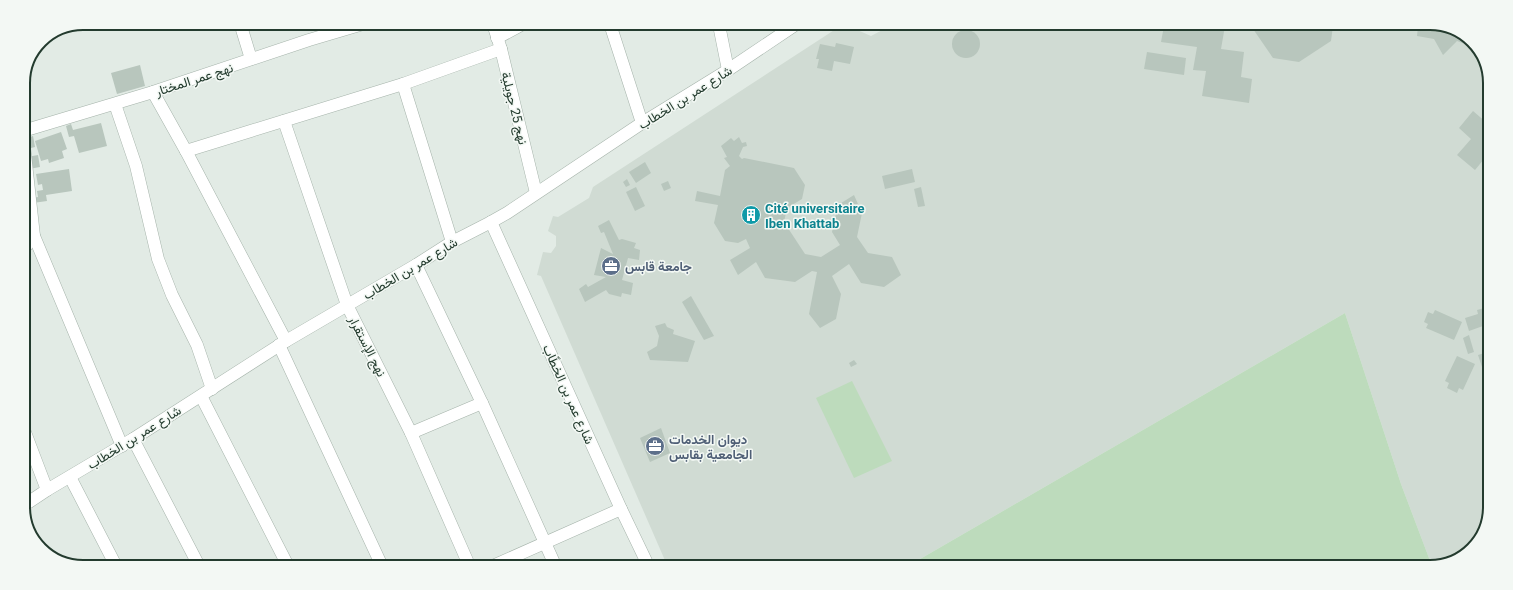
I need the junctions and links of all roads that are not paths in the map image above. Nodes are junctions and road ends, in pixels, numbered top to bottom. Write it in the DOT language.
graph roads {
  1 [pos="242,30"];
  2 [pos="335,30"];
  3 [pos="495,30"];
  4 [pos="515,30"];
  5 [pos="612,30"];
  6 [pos="720,30"];
  7 [pos="788,30"];
  8 [pos="499,43"];
  9 [pos="251,59"];
  10 [pos="728,70"];
  11 [pos="403,84"];
  12 [pos="153,92"];
  13 [pos="115,104"];
  14 [pos="284,121"];
  15 [pos="642,123"];
  16 [pos="30,129"];
  17 [pos="186,151"];
  18 [pos="536,193"];
  19 [pos="30,200"];
  20 [pos="491,222"];
  21 [pos="34,236"];
  22 [pos="30,241"];
  23 [pos="452,242"];
  24 [pos="416,265"];
  25 [pos="347,305"];
  26 [pos="283,343"];
  27 [pos="212,388"];
  28 [pos="201,396"];
  29 [pos="482,403"];
  30 [pos="411,433"];
  31 [pos="134,439"];
  32 [pos="30,445"];
  33 [pos="122,446"];
  34 [pos="70,477"];
  35 [pos="47,490"];
  36 [pos="30,501"];
  37 [pos="621,509"];
  38 [pos="546,542"];
  39 [pos="113,560"];
  40 [pos="196,560"];
  41 [pos="285,560"];
  42 [pos="379,560"];
  43 [pos="467,560"];
  44 [pos="506,560"];
  45 [pos="554,560"];
  46 [pos="646,560"];
  1 -- 9 [label="street"];
  2 -- 9 [label="street, نهج عمر المختار"];
  3 -- 8 [label="street, نهج 25 جويلية"];
  4 -- 8 [label="street"];
  5 -- 15 [label="street"];
  6 -- 10 [label="street"];
  7 -- 10 [label="street, شارع عمر بن الخطاب"];
  8 -- 11 [label="street"];
  8 -- 18 [label="street, نهج 25 جويلية"];
  9 -- 12 [label="street, نهج عمر المختار"];
  10 -- 15 [label="street, شارع عمر بن الخطاب"];
  11 -- 14 [label="street"];
  11 -- 23 [label="street"];
  12 -- 13 [label="street, نهج عمر المختار"];
  12 -- 17 [label="street"];
  13 -- 16 [label="street, نهج عمر المختار"];
  13 -- 27 [label="street"];
  14 -- 17 [label="street"];
  14 -- 25 [label="street, نهج الإستقرار"];
  15 -- 18 [label="street, شارع عمر بن الخطاب"];
  17 -- 26 [label="street"];
  18 -- 20 [label="street, شارع عمر بن الخطاب"];
  19 -- 21 [label="street"];
  20 -- 23 [label="street, شارع عمر بن الخطاب"];
  20 -- 37 [label="street, شارع عمر بن الخطّاب"];
  21 -- 22 [label="street"];
  21 -- 33 [label="street"];
  23 -- 24 [label="street, شارع عمر بن الخطاب"];
  24 -- 25 [label="street, شارع عمر بن الخطاب"];
  24 -- 29 [label="street"];
  25 -- 26 [label="street, شارع عمر بن الخطاب"];
  25 -- 30 [label="street, نهج الإستقرار"];
  26 -- 27 [label="street, شارع عمر بن الخطاب"];
  26 -- 42 [label="street"];
  27 -- 28 [label="street, شارع عمر بن الخطاب"];
  28 -- 31 [label="street, شارع عمر بن الخطاب"];
  28 -- 41 [label="street"];
  29 -- 30 [label="street"];
  29 -- 38 [label="street"];
  30 -- 43 [label="street, نهج الإستقرار"];
  31 -- 33 [label="street, شارع عمر بن الخطاب"];
  31 -- 40 [label="street"];
  32 -- 35 [label="street"];
  33 -- 34 [label="street, شارع عمر بن الخطاب"];
  34 -- 35 [label="street, شارع عمر بن الخطاب"];
  34 -- 39 [label="street"];
  35 -- 36 [label="street, شارع عمر بن الخطاب"];
  37 -- 38 [label="street"];
  37 -- 46 [label="street, شارع عمر بن الخطّاب"];
  38 -- 44 [label="street"];
  38 -- 45 [label="street"];
}
